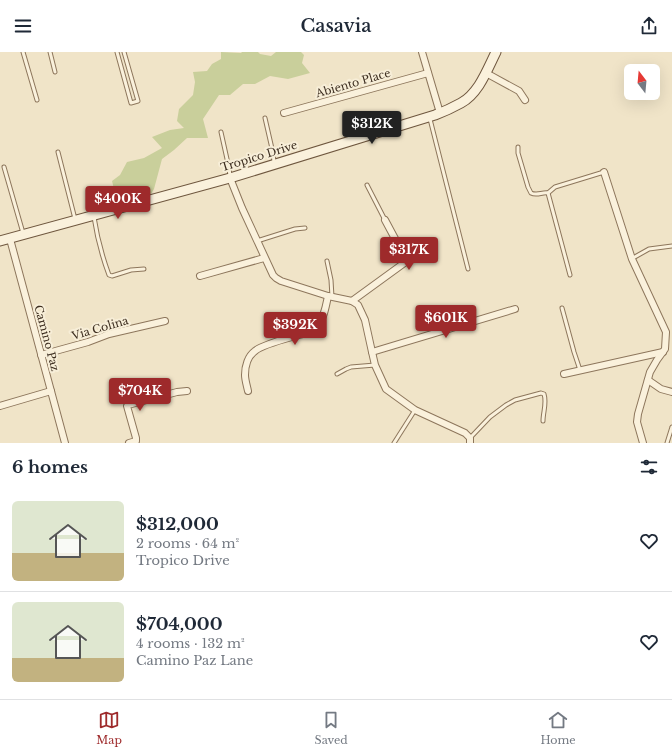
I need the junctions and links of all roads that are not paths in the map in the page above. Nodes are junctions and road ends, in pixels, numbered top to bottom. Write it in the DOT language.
graph roads {
  1 [pos="23,52"];
  2 [pos="50,52"];
  3 [pos="117,52"];
  4 [pos="124,52"];
  5 [pos="422,52"];
  6 [pos="496,52"];
  7 [pos="55,72"];
  8 [pos="428,73"];
  9 [pos="486,73"];
  10 [pos="37,100"];
  11 [pos="526,100"];
  12 [pos="284,113"];
  13 [pos="440,113"];
  14 [pos="430,117"];
  15 [pos="264,118"];
  16 [pos="221,132"];
  17 [pos="518,147"];
  18 [pos="58,152"];
  19 [pos="274,164"];
  20 [pos="4,167"];
  21 [pos="604,172"];
  22 [pos="230,178"];
  23 [pos="366,185"];
  24 [pos="548,193"];
  25 [pos="93,216"];
  26 [pos="76,220"];
  27 [pos="385,220"];
  28 [pos="305,228"];
  29 [pos="23,235"];
  30 [pos="10,239"];
  31 [pos="257,241"];
  32 [pos="0,242"];
  33 [pos="672,246"];
  34 [pos="264,258"];
  35 [pos="632,259"];
  36 [pos="327,261"];
  37 [pos="144,269"];
  38 [pos="468,269"];
  39 [pos="570,275"];
  40 [pos="200,276"];
  41 [pos="330,297"];
  42 [pos="352,301"];
  43 [pos="562,308"];
  44 [pos="515,309"];
  45 [pos="165,321"];
  46 [pos="372,352"];
  47 [pos="663,352"];
  48 [pos="41,355"];
  49 [pos="375,365"];
  50 [pos="580,370"];
  51 [pos="337,374"];
  52 [pos="564,374"];
  53 [pos="648,380"];
  54 [pos="248,390"];
  55 [pos="51,391"];
  56 [pos="186,391"];
  57 [pos="672,392"];
  58 [pos="0,406"];
  59 [pos="415,410"];
  60 [pos="543,421"];
  61 [pos="672,427"];
  62 [pos="470,440"];
  63 [pos="65,443"];
  64 [pos="129,443"];
  65 [pos="394,443"];
  66 [pos="643,443"];
  67 [pos="667,443"];
  1 -- 10 [label="lane"];
  2 -- 7 [label="lane"];
  3 -- 4 [label="lane"];
  5 -- 8 [label="street"];
  6 -- 9 [label="street, Tropico Drive"];
  8 -- 12 [label="street, Abiento Place"];
  8 -- 13 [label="street"];
  9 -- 11 [label="street"];
  9 -- 13 [label="street, Tropico Drive"];
  13 -- 14 [label="street, Tropico Drive"];
  14 -- 19 [label="street, Tropico Drive"];
  14 -- 38 [label="lane"];
  15 -- 19 [label="lane"];
  16 -- 22 [label="lane"];
  17 -- 24 [label="lane"];
  18 -- 26 [label="lane"];
  19 -- 22 [label="street, Tropico Drive"];
  20 -- 29 [label="lane"];
  21 -- 24 [label="lane"];
  21 -- 35 [label="street"];
  22 -- 25 [label="street, Tropico Drive"];
  22 -- 31 [label="street"];
  23 -- 27 [label="lane"];
  24 -- 39 [label="lane"];
  25 -- 26 [label="street, Tropico Drive"];
  25 -- 37 [label="lane"];
  26 -- 29 [label="street, Tropico Drive"];
  27 -- 42 [label="street"];
  28 -- 31 [label="lane"];
  29 -- 30 [label="street, Tropico Drive"];
  30 -- 32 [label="street, Tropico Drive"];
  30 -- 48 [label="street, Camino Paz"];
  31 -- 34 [label="street"];
  33 -- 35 [label="lane"];
  34 -- 40 [label="street"];
  34 -- 41 [label="street"];
  35 -- 47 [label="street"];
  36 -- 41 [label="lane"];
  41 -- 42 [label="street"];
  41 -- 54 [label="street"];
  42 -- 46 [label="street"];
  43 -- 50 [label="lane"];
  44 -- 46 [label="street"];
  45 -- 48 [label="street, Via Colina"];
  46 -- 49 [label="street"];
  47 -- 50 [label="street"];
  47 -- 53 [label="street"];
  48 -- 55 [label="street, Camino Paz"];
  49 -- 51 [label="lane"];
  49 -- 59 [label="street"];
  50 -- 52 [label="street"];
  53 -- 57 [label="street"];
  53 -- 66 [label="street"];
  55 -- 58 [label="street"];
  55 -- 63 [label="street, Camino Paz"];
  56 -- 64 [label="street"];
  59 -- 62 [label="street"];
  59 -- 65 [label="lane"];
  60 -- 62 [label="lane"];
  61 -- 67 [label="lane"];
}
